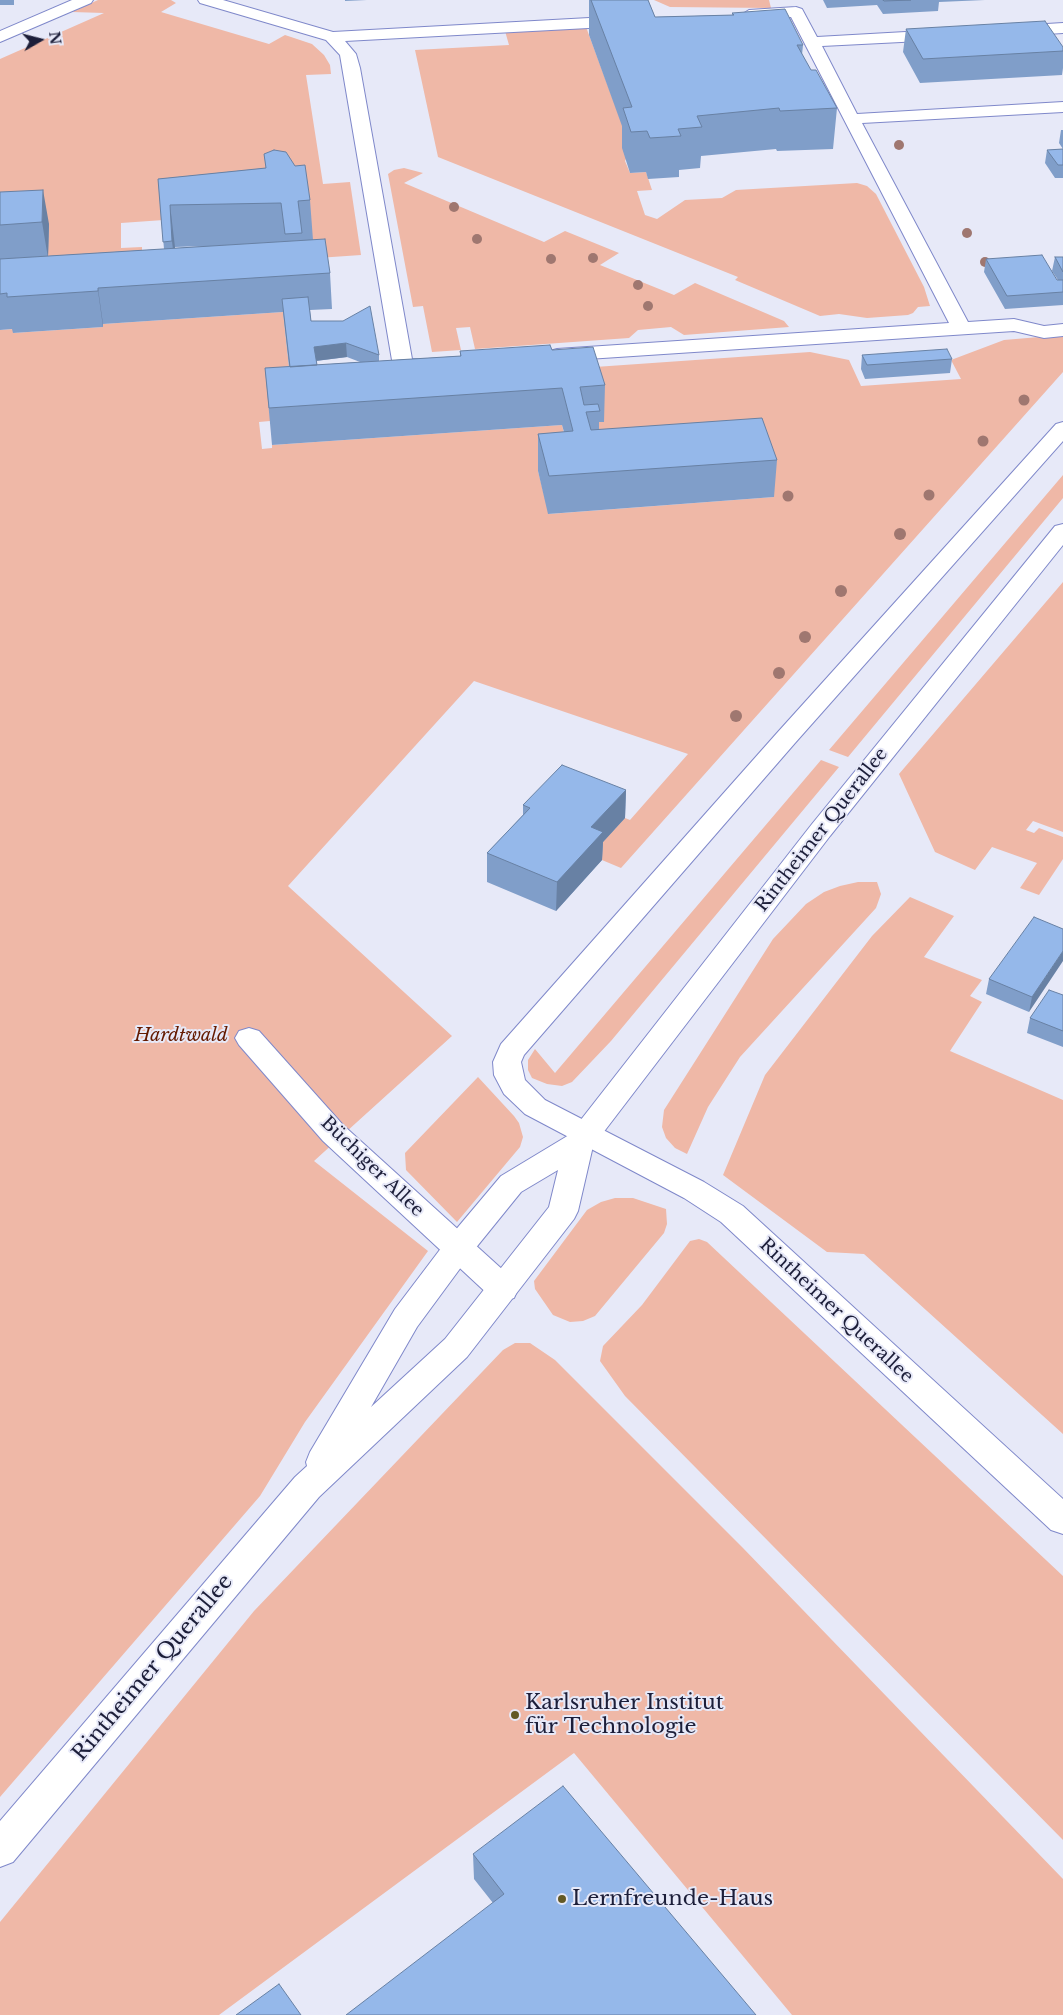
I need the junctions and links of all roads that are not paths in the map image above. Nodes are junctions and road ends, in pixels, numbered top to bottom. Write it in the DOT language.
graph roads {
  1 [pos="85,0"];
  2 [pos="206,0"];
  3 [pos="737,15"];
  4 [pos="638,21"];
  5 [pos="1063,28"];
  6 [pos="995,32"];
  7 [pos="956,34"];
  8 [pos="0,37"];
  9 [pos="332,37"];
  10 [pos="810,42"];
  11 [pos="1063,107"];
  12 [pos="851,119"];
  13 [pos="1063,313"];
  14 [pos="1014,325"];
  15 [pos="960,328"];
  16 [pos="1063,330"];
  17 [pos="541,356"];
  18 [pos="453,363"];
  19 [pos="1063,428"];
  20 [pos="1063,531"];
  21 [pos="249,1038"];
  22 [pos="583,1138"];
  23 [pos="459,1248"];
  24 [pos="503,1289"];
  25 [pos="307,1486"];
  26 [pos="1063,1520"];
  27 [pos="0,1848"];
  1 -- 8 [label="street"];
  2 -- 9 [label="street"];
  3 -- 10 [label="street"];
  4 -- 9 [label="street"];
  5 -- 6 [label="street"];
  7 -- 10 [label="street"];
  9 -- 18 [label="street"];
  10 -- 12 [label="street"];
  11 -- 12 [label="street"];
  12 -- 15 [label="street"];
  13 -- 14 [label="street"];
  14 -- 15 [label="street"];
  14 -- 16 [label="street"];
  15 -- 17 [label="street"];
  19 -- 22 [label="street"];
  20 -- 22 [label="street, Rintheimer Querallee"];
  21 -- 23 [label="street, Büchiger Allee"];
  22 -- 23 [label="street, Rintheimer Querallee"];
  22 -- 24 [label="street, Rintheimer Querallee"];
  22 -- 26 [label="street, Rintheimer Querallee"];
  23 -- 24 [label="street, Büchiger Allee"];
  23 -- 25 [label="street, Rintheimer Querallee"];
  24 -- 25 [label="street, Rintheimer Querallee"];
  25 -- 27 [label="street, Rintheimer Querallee"];
}
